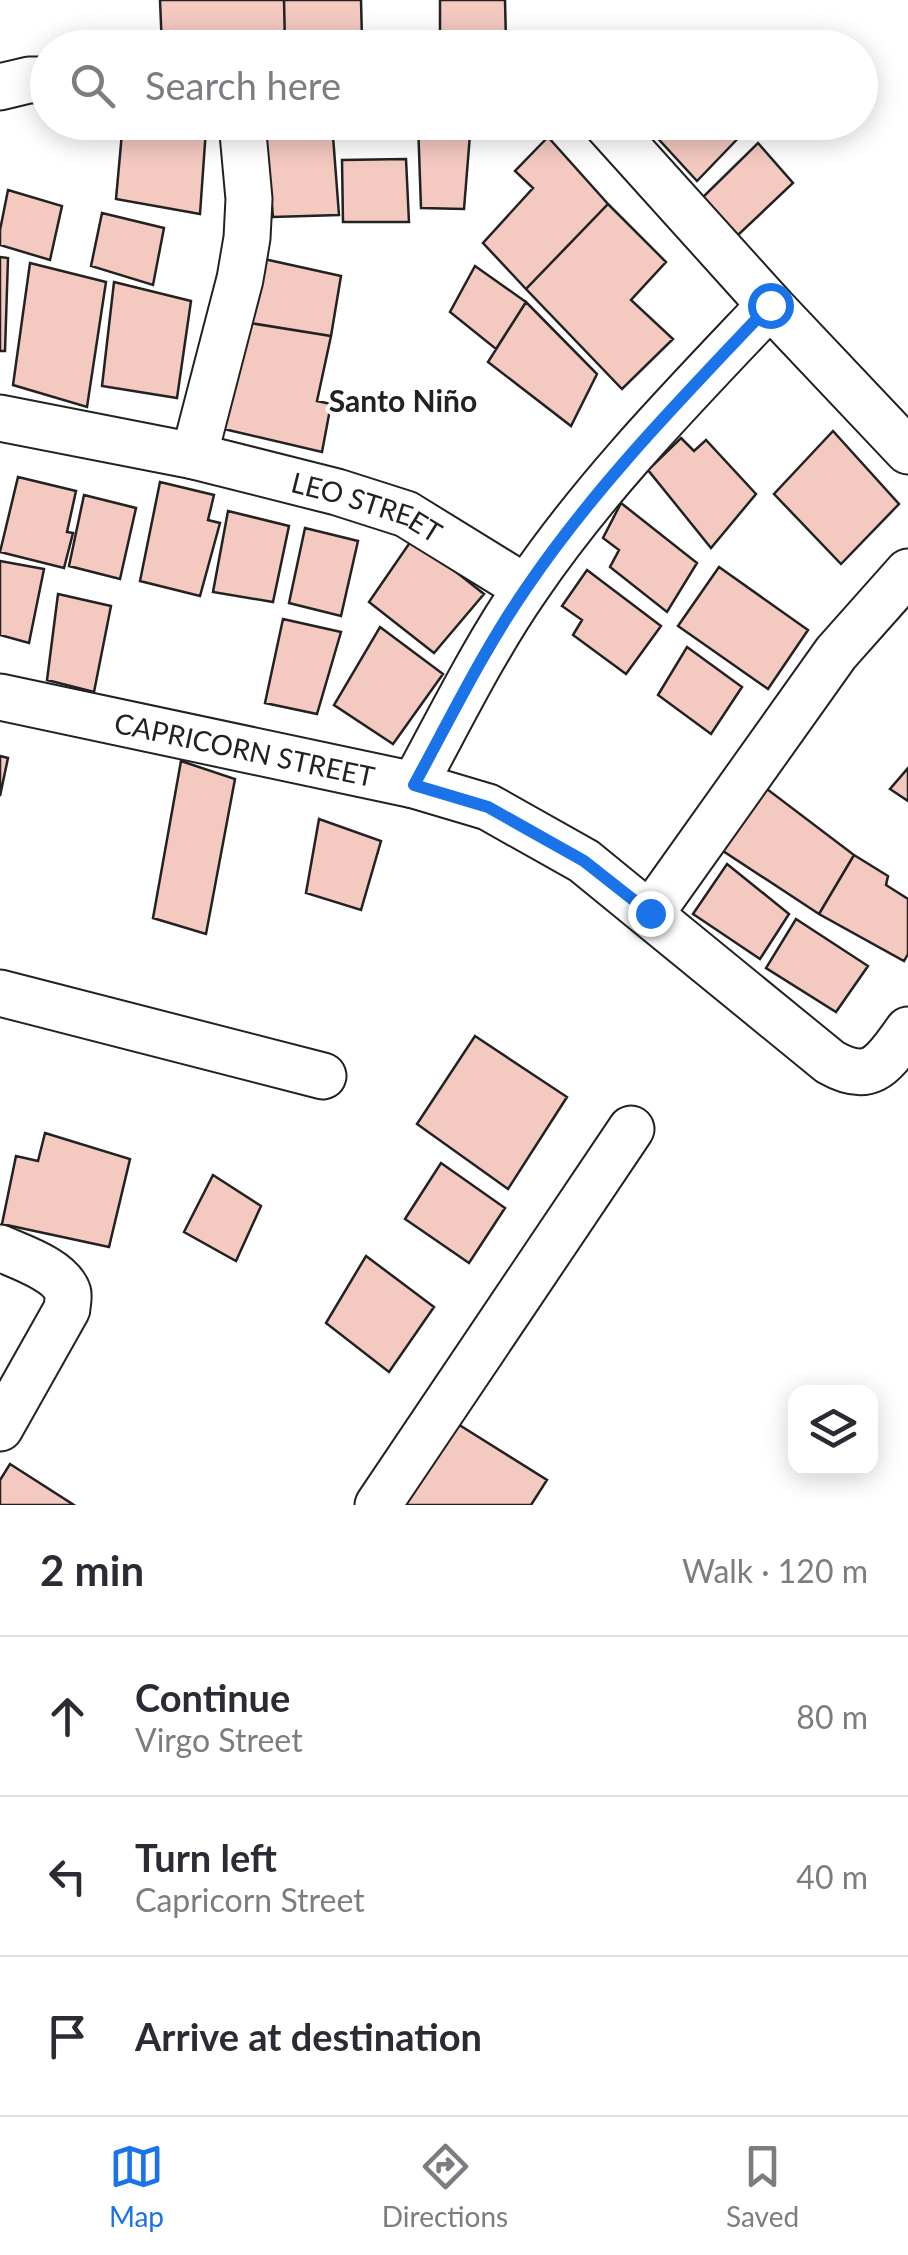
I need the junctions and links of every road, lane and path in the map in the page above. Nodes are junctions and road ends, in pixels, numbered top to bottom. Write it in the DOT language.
graph roads {
  1 [pos="30,80"];
  2 [pos="0,87"];
  3 [pos="244,140"];
  4 [pos="621,140"];
  5 [pos="770,305"];
  6 [pos="0,418"];
  7 [pos="908,451"];
  8 [pos="194,456"];
  9 [pos="908,572"];
  10 [pos="526,588"];
  11 [pos="0,696"];
  12 [pos="414,785"];
  13 [pos="650,913"];
  14 [pos="0,993"];
  15 [pos="908,1030"];
  16 [pos="323,1076"];
  17 [pos="631,1129"];
  18 [pos="0,1248"];
  19 [pos="0,1428"];
  20 [pos="378,1505"];
  1 -- 2 [label="street"];
  3 -- 8 [label="street"];
  4 -- 5 [label="street"];
  5 -- 7 [label="street"];
  5 -- 10 [label="street"];
  6 -- 8 [label="street, LEO STREET"];
  8 -- 10 [label="street, LEO STREET"];
  9 -- 13 [label="street"];
  10 -- 12 [label="street"];
  11 -- 12 [label="street, CAPRICORN STREET"];
  12 -- 13 [label="street, CAPRICORN STREET"];
  13 -- 15 [label="street, CAPRICORN STREET"];
  14 -- 16 [label="street"];
  17 -- 20 [label="street"];
  18 -- 19 [label="street"];
}
